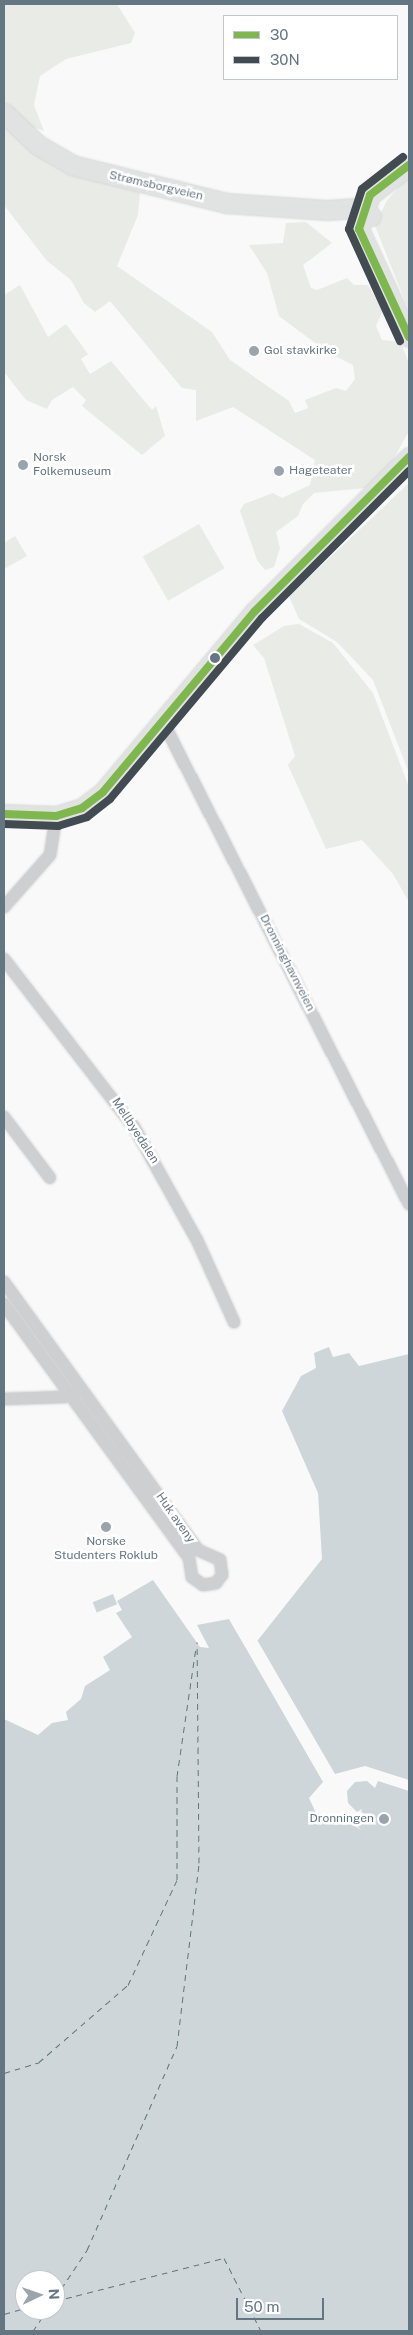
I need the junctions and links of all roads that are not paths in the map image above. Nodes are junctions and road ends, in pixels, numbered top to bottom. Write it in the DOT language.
graph roads {
  1 [pos="4,113"];
  2 [pos="402,170"];
  3 [pos="364,214"];
  4 [pos="409,337"];
  5 [pos="409,457"];
  6 [pos="163,722"];
  7 [pos="4,814"];
  8 [pos="56,816"];
  9 [pos="4,907"];
  10 [pos="4,959"];
  11 [pos="4,1118"];
  12 [pos="50,1178"];
  13 [pos="409,1204"];
  14 [pos="4,1282"];
  15 [pos="4,1304"];
  16 [pos="234,1322"];
  17 [pos="32,1331"];
  18 [pos="75,1391"];
  19 [pos="4,1399"];
  20 [pos="130,1466"];
  1 -- 3 [label="street, Strømsborgveien"];
  2 -- 3 [label="street"];
  3 -- 4 [label="street"];
  5 -- 6 [label="street"];
  6 -- 8 [label="street"];
  6 -- 13 [label="street, Dronninghavnveien"];
  7 -- 8 [label="street"];
  8 -- 9 [label="street"];
  10 -- 16 [label="street, Mellbyedalen"];
  11 -- 12 [label="street"];
  14 -- 17 [label="street, Huk aveny"];
  15 -- 17 [label="street, Huk aveny"];
  17 -- 18 [label="street, Huk aveny"];
  18 -- 19 [label="street"];
  18 -- 20 [label="street, Huk aveny"];
  20 -- 20 [label="street, Huk aveny"];
}
